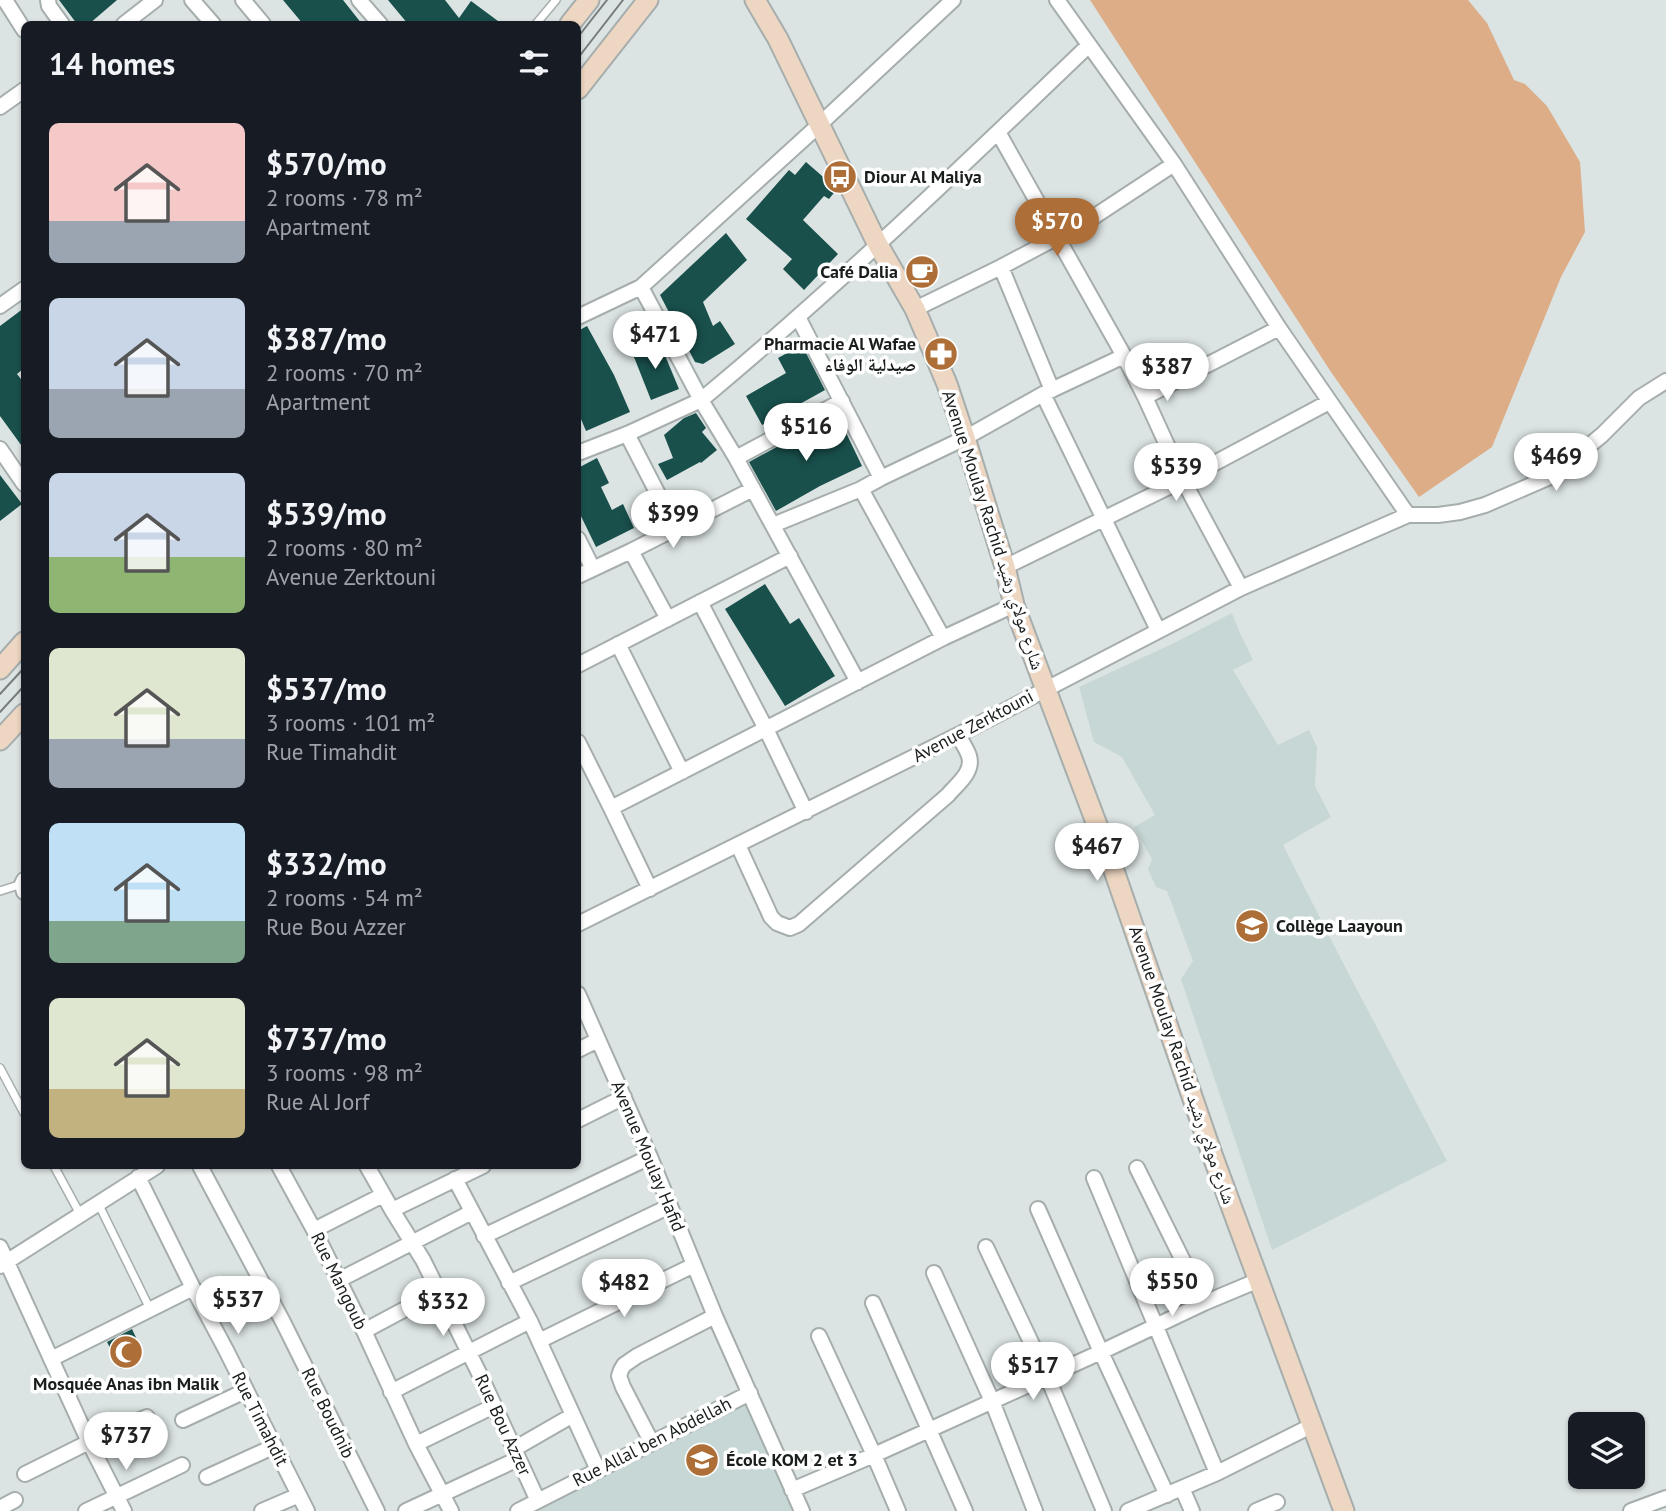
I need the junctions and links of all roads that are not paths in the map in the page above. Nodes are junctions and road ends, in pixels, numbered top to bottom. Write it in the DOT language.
graph roads {
  1 [pos="5,0"];
  2 [pos="48,0"];
  3 [pos="155,0"];
  4 [pos="192,0"];
  5 [pos="243,0"];
  6 [pos="359,0"];
  7 [pos="556,0"];
  8 [pos="589,0"];
  9 [pos="648,0"];
  10 [pos="755,0"];
  11 [pos="767,0"];
  12 [pos="953,0"];
  13 [pos="1057,0"];
  14 [pos="60,21"];
  15 [pos="128,21"];
  16 [pos="210,21"];
  17 [pos="260,21"];
  18 [pos="377,21"];
  19 [pos="538,21"];
  20 [pos="572,21"];
  21 [pos="21,25"];
  22 [pos="778,39"];
  23 [pos="1089,45"];
  24 [pos="581,85"];
  25 [pos="21,92"];
  26 [pos="0,107"];
  27 [pos="819,125"];
  28 [pos="998,132"];
  29 [pos="1174,164"];
  30 [pos="1057,239"];
  31 [pos="877,243"];
  32 [pos="1001,267"];
  33 [pos="641,287"];
  34 [pos="21,291"];
  35 [pos="0,306"];
  36 [pos="915,309"];
  37 [pos="581,316"];
  38 [pos="799,317"];
  39 [pos="1279,328"];
  40 [pos="1124,356"];
  41 [pos="1666,381"];
  42 [pos="1048,392"];
  43 [pos="1145,397"];
  44 [pos="701,400"];
  45 [pos="842,401"];
  46 [pos="1329,402"];
  47 [pos="627,433"];
  48 [pos="965,438"];
  49 [pos="0,449"];
  50 [pos="581,452"];
  51 [pos="736,458"];
  52 [pos="881,478"];
  53 [pos="21,480"];
  54 [pos="1183,480"];
  55 [pos="753,489"];
  56 [pos="861,489"];
  57 [pos="1408,515"];
  58 [pos="1104,518"];
  59 [pos="773,525"];
  60 [pos="676,528"];
  61 [pos="581,545"];
  62 [pos="631,551"];
  63 [pos="790,556"];
  64 [pos="1005,567"];
  65 [pos="593,569"];
  66 [pos="581,575"];
  67 [pos="1241,587"];
  68 [pos="700,602"];
  69 [pos="1014,605"];
  70 [pos="668,619"];
  71 [pos="1158,630"];
  72 [pos="943,638"];
  73 [pos="618,644"];
  74 [pos="21,645"];
  75 [pos="581,663"];
  76 [pos="0,669"];
  77 [pos="858,682"];
  78 [pos="1045,688"];
  79 [pos="21,717"];
  80 [pos="766,729"];
  81 [pos="958,735"];
  82 [pos="0,740"];
  83 [pos="581,748"];
  84 [pos="682,772"];
  85 [pos="611,808"];
  86 [pos="806,812"];
  87 [pos="738,845"];
  88 [pos="21,886"];
  89 [pos="650,889"];
  90 [pos="0,891"];
  91 [pos="581,924"];
  92 [pos="581,1001"];
  93 [pos="598,1040"];
  94 [pos="581,1048"];
  95 [pos="0,1068"];
  96 [pos="624,1097"];
  97 [pos="21,1106"];
  98 [pos="581,1118"];
  99 [pos="650,1157"];
  100 [pos="1137,1168"];
  101 [pos="56,1169"];
  102 [pos="152,1169"];
  103 [pos="202,1169"];
  104 [pos="281,1169"];
  105 [pos="370,1169"];
  106 [pos="460,1173"];
  107 [pos="138,1177"];
  108 [pos="1094,1178"];
  109 [pos="383,1195"];
  110 [pos="98,1203"];
  111 [pos="670,1206"];
  112 [pos="1038,1209"];
  113 [pos="392,1210"];
  114 [pos="472,1212"];
  115 [pos="80,1214"];
  116 [pos="314,1230"];
  117 [pos="484,1236"];
  118 [pos="414,1242"];
  119 [pos="0,1247"];
  120 [pos="986,1247"];
  121 [pos="3,1264"];
  122 [pos="694,1265"];
  123 [pos="934,1273"];
  124 [pos="339,1280"];
  125 [pos="1259,1280"];
  126 [pos="509,1283"];
  127 [pos="193,1288"];
  128 [pos="439,1292"];
  129 [pos="873,1303"];
  130 [pos="1204,1303"];
  131 [pos="150,1310"];
  132 [pos="715,1316"];
  133 [pos="530,1321"];
  134 [pos="1156,1327"];
  135 [pos="364,1331"];
  136 [pos="819,1336"];
  137 [pos="539,1341"];
  138 [pos="469,1352"];
  139 [pos="1101,1352"];
  140 [pos="51,1359"];
  141 [pos="1046,1377"];
  142 [pos="245,1391"];
  143 [pos="391,1392"];
  144 [pos="750,1393"];
  145 [pos="992,1401"];
  146 [pos="494,1406"];
  147 [pos="573,1415"];
  148 [pos="146,1417"];
  149 [pos="183,1420"];
  150 [pos="1313,1425"];
  151 [pos="929,1430"];
  152 [pos="89,1442"];
  153 [pos="652,1443"];
  154 [pos="416,1444"];
  155 [pos="275,1446"];
  156 [pos="516,1454"];
  157 [pos="874,1455"];
  158 [pos="181,1465"];
  159 [pos="598,1470"];
  160 [pos="1217,1473"];
  161 [pos="25,1474"];
  162 [pos="207,1477"];
  163 [pos="1182,1488"];
  164 [pos="792,1490"];
  165 [pos="442,1493"];
  166 [pos="299,1495"];
  167 [pos="1167,1495"];
  168 [pos="116,1496"];
  169 [pos="1666,1498"];
  170 [pos="15,1500"];
  171 [pos="538,1501"];
  172 [pos="1277,1502"];
  173 [pos="0,1508"];
  174 [pos="1136,1509"];
  175 [pos="375,1510"];
  176 [pos="86,1511"];
  177 [pos="124,1511"];
  178 [pos="262,1511"];
  179 [pos="307,1511"];
  180 [pos="406,1511"];
  181 [pos="451,1511"];
  182 [pos="518,1511"];
  183 [pos="802,1511"];
  184 [pos="898,1511"];
  185 [pos="965,1511"];
  186 [pos="1035,1511"];
  187 [pos="1104,1511"];
  188 [pos="1192,1511"];
  189 [pos="1256,1511"];
  190 [pos="1344,1511"];
  191 [pos="1631,1511"];
  1 -- 21 [label="street"];
  2 -- 14 [label="street"];
  3 -- 15 [label="street"];
  4 -- 16 [label="street"];
  5 -- 17 [label="street"];
  6 -- 18 [label="street"];
  7 -- 19 [label="lane"];
  8 -- 20 [label="street"];
  9 -- 24 [label="street"];
  10 -- 22 [label="street, Avenue Moulay Rachid شارع مولاي رشيد"];
  11 -- 22 [label="street, Avenue Moulay Rachid شارع مولاي رشيد"];
  12 -- 27 [label="street"];
  13 -- 23 [label="street"];
  22 -- 27 [label="street, Avenue Moulay Rachid شارع مولاي رشيد"];
  23 -- 28 [label="street"];
  23 -- 29 [label="street"];
  25 -- 26 [label="street"];
  27 -- 31 [label="street, Avenue Moulay Rachid شارع مولاي رشيد"];
  27 -- 33 [label="street"];
  28 -- 30 [label="street"];
  28 -- 31 [label="street"];
  29 -- 30 [label="street"];
  29 -- 39 [label="street"];
  30 -- 32 [label="street"];
  30 -- 40 [label="street"];
  31 -- 36 [label="street, Avenue Moulay Rachid شارع مولاي رشيد"];
  31 -- 38 [label="street"];
  32 -- 36 [label="street"];
  32 -- 42 [label="street"];
  33 -- 37 [label="street"];
  33 -- 44 [label="street"];
  34 -- 35 [label="street"];
  36 -- 48 [label="street, Avenue Moulay Rachid شارع مولاي رشيد"];
  38 -- 44 [label="street"];
  38 -- 45 [label="street"];
  39 -- 43 [label="street"];
  39 -- 46 [label="street"];
  40 -- 42 [label="street"];
  40 -- 43 [label="street"];
  41 -- 57 [label="street"];
  42 -- 48 [label="street"];
  42 -- 58 [label="street"];
  43 -- 54 [label="street"];
  44 -- 47 [label="street"];
  44 -- 51 [label="street"];
  45 -- 51 [label="street"];
  45 -- 52 [label="street"];
  46 -- 54 [label="street"];
  46 -- 57 [label="street"];
  47 -- 50 [label="street"];
  47 -- 60 [label="street"];
  48 -- 52 [label="street"];
  48 -- 64 [label="street, Avenue Moulay Rachid شارع مولاي رشيد"];
  49 -- 53 [label="street"];
  51 -- 55 [label="street"];
  52 -- 56 [label="street"];
  54 -- 58 [label="street"];
  54 -- 67 [label="street"];
  55 -- 59 [label="street"];
  55 -- 60 [label="street"];
  56 -- 59 [label="street"];
  56 -- 72 [label="street"];
  57 -- 67 [label="street, Avenue Zerktouni"];
  58 -- 64 [label="street"];
  58 -- 71 [label="street"];
  59 -- 63 [label="street"];
  60 -- 62 [label="street"];
  61 -- 65 [label="street"];
  62 -- 65 [label="street"];
  62 -- 70 [label="street"];
  63 -- 68 [label="street"];
  63 -- 77 [label="street"];
  64 -- 69 [label="street, Avenue Moulay Rachid شارع مولاي رشيد"];
  65 -- 66 [label="street"];
  67 -- 71 [label="street, Avenue Zerktouni"];
  68 -- 70 [label="street"];
  68 -- 80 [label="street"];
  69 -- 72 [label="street"];
  69 -- 78 [label="street, Avenue Moulay Rachid شارع مولاي رشيد"];
  70 -- 73 [label="street"];
  71 -- 78 [label="street, Avenue Zerktouni"];
  72 -- 77 [label="street"];
  73 -- 75 [label="street"];
  73 -- 84 [label="street"];
  74 -- 76 [label="street"];
  77 -- 80 [label="street"];
  78 -- 81 [label="street, Avenue Zerktouni"];
  78 -- 125 [label="street, Avenue Moulay Rachid شارع مولاي رشيد"];
  79 -- 82 [label="street"];
  80 -- 84 [label="street"];
  80 -- 86 [label="street"];
  81 -- 86 [label="street, Avenue Zerktouni"];
  81 -- 87 [label="street"];
  83 -- 85 [label="street"];
  84 -- 85 [label="street"];
  85 -- 89 [label="street"];
  86 -- 87 [label="street, Avenue Zerktouni"];
  87 -- 89 [label="street, Avenue Zerktouni"];
  88 -- 90 [label="lane"];
  89 -- 91 [label="street, Avenue Zerktouni"];
  92 -- 93 [label="street, Avenue Moulay Hafid"];
  93 -- 94 [label="street"];
  93 -- 96 [label="street, Avenue Moulay Hafid"];
  95 -- 97 [label="lane"];
  96 -- 98 [label="street"];
  96 -- 99 [label="street, Avenue Moulay Hafid"];
  99 -- 111 [label="street, Avenue Moulay Hafid"];
  99 -- 117 [label="street"];
  100 -- 130 [label="street"];
  101 -- 115 [label="lane"];
  102 -- 107 [label="street"];
  103 -- 175 [label="street, Rue Boudnib"];
  104 -- 116 [label="street, Rue Mangoub"];
  105 -- 109 [label="street, Rue Bou Azzer"];
  106 -- 113 [label="street"];
  106 -- 114 [label="street"];
  107 -- 110 [label="street"];
  107 -- 127 [label="street, Rue Timahdit"];
  108 -- 134 [label="street"];
  109 -- 113 [label="street, Rue Bou Azzer"];
  109 -- 116 [label="street"];
  110 -- 115 [label="street"];
  110 -- 131 [label="lane"];
  111 -- 122 [label="street, Avenue Moulay Hafid"];
  111 -- 126 [label="street"];
  112 -- 139 [label="street"];
  113 -- 118 [label="street, Rue Bou Azzer"];
  114 -- 117 [label="street"];
  114 -- 118 [label="street"];
  115 -- 121 [label="street"];
  116 -- 124 [label="street, Rue Mangoub"];
  117 -- 126 [label="street"];
  118 -- 124 [label="street"];
  118 -- 128 [label="street, Rue Bou Azzer"];
  119 -- 121 [label="street"];
  120 -- 141 [label="street"];
  121 -- 140 [label="street"];
  122 -- 132 [label="street, Avenue Moulay Hafid"];
  122 -- 137 [label="street"];
  123 -- 145 [label="street"];
  124 -- 135 [label="street, Rue Mangoub"];
  125 -- 130 [label="street"];
  125 -- 150 [label="street, Avenue Moulay Rachid شارع مولاي رشيد"];
  126 -- 133 [label="street"];
  127 -- 131 [label="street"];
  127 -- 142 [label="street, Rue Timahdit"];
  128 -- 135 [label="street"];
  128 -- 138 [label="street, Rue Bou Azzer"];
  129 -- 151 [label="street"];
  130 -- 134 [label="street"];
  131 -- 140 [label="street"];
  132 -- 144 [label="street, Avenue Moulay Hafid"];
  132 -- 153 [label="street"];
  133 -- 137 [label="street"];
  133 -- 138 [label="street"];
  134 -- 139 [label="street"];
  134 -- 160 [label="street"];
  135 -- 143 [label="street, Rue Mangoub"];
  136 -- 157 [label="street"];
  137 -- 147 [label="street"];
  138 -- 143 [label="street"];
  138 -- 146 [label="street, Rue Bou Azzer"];
  139 -- 141 [label="street"];
  139 -- 167 [label="street"];
  140 -- 152 [label="street"];
  141 -- 145 [label="street"];
  141 -- 187 [label="street"];
  142 -- 149 [label="street"];
  142 -- 155 [label="street, Rue Timahdit"];
  143 -- 154 [label="street, Rue Mangoub"];
  144 -- 153 [label="street, Rue Allal ben Abdellah"];
  144 -- 164 [label="street, Avenue Moulay Hafid"];
  145 -- 151 [label="street"];
  145 -- 186 [label="street"];
  146 -- 154 [label="street"];
  146 -- 156 [label="street, Rue Bou Azzer"];
  147 -- 156 [label="street"];
  147 -- 159 [label="street"];
  148 -- 152 [label="street"];
  150 -- 160 [label="street"];
  150 -- 190 [label="street, Avenue Moulay Rachid شارع مولاي رشيد"];
  151 -- 157 [label="street"];
  151 -- 185 [label="street"];
  152 -- 161 [label="street"];
  152 -- 168 [label="street"];
  153 -- 159 [label="street, Rue Allal ben Abdellah"];
  154 -- 165 [label="street, Rue Mangoub"];
  155 -- 162 [label="street"];
  155 -- 166 [label="street, Rue Timahdit"];
  156 -- 165 [label="street"];
  156 -- 171 [label="street, Rue Bou Azzer"];
  157 -- 164 [label="street"];
  157 -- 184 [label="street"];
  158 -- 168 [label="street"];
  159 -- 171 [label="street, Rue Allal ben Abdellah"];
  160 -- 163 [label="street"];
  163 -- 167 [label="street"];
  163 -- 188 [label="street"];
  164 -- 183 [label="street, Avenue Moulay Hafid"];
  165 -- 180 [label="street"];
  165 -- 181 [label="street, Rue Mangoub"];
  166 -- 178 [label="street"];
  166 -- 179 [label="street, Rue Timahdit"];
  167 -- 174 [label="street"];
  168 -- 176 [label="street"];
  168 -- 177 [label="street"];
  169 -- 191 [label="street"];
  170 -- 173 [label="street"];
  171 -- 182 [label="street, Rue Allal ben Abdellah"];
  172 -- 189 [label="street"];
}
